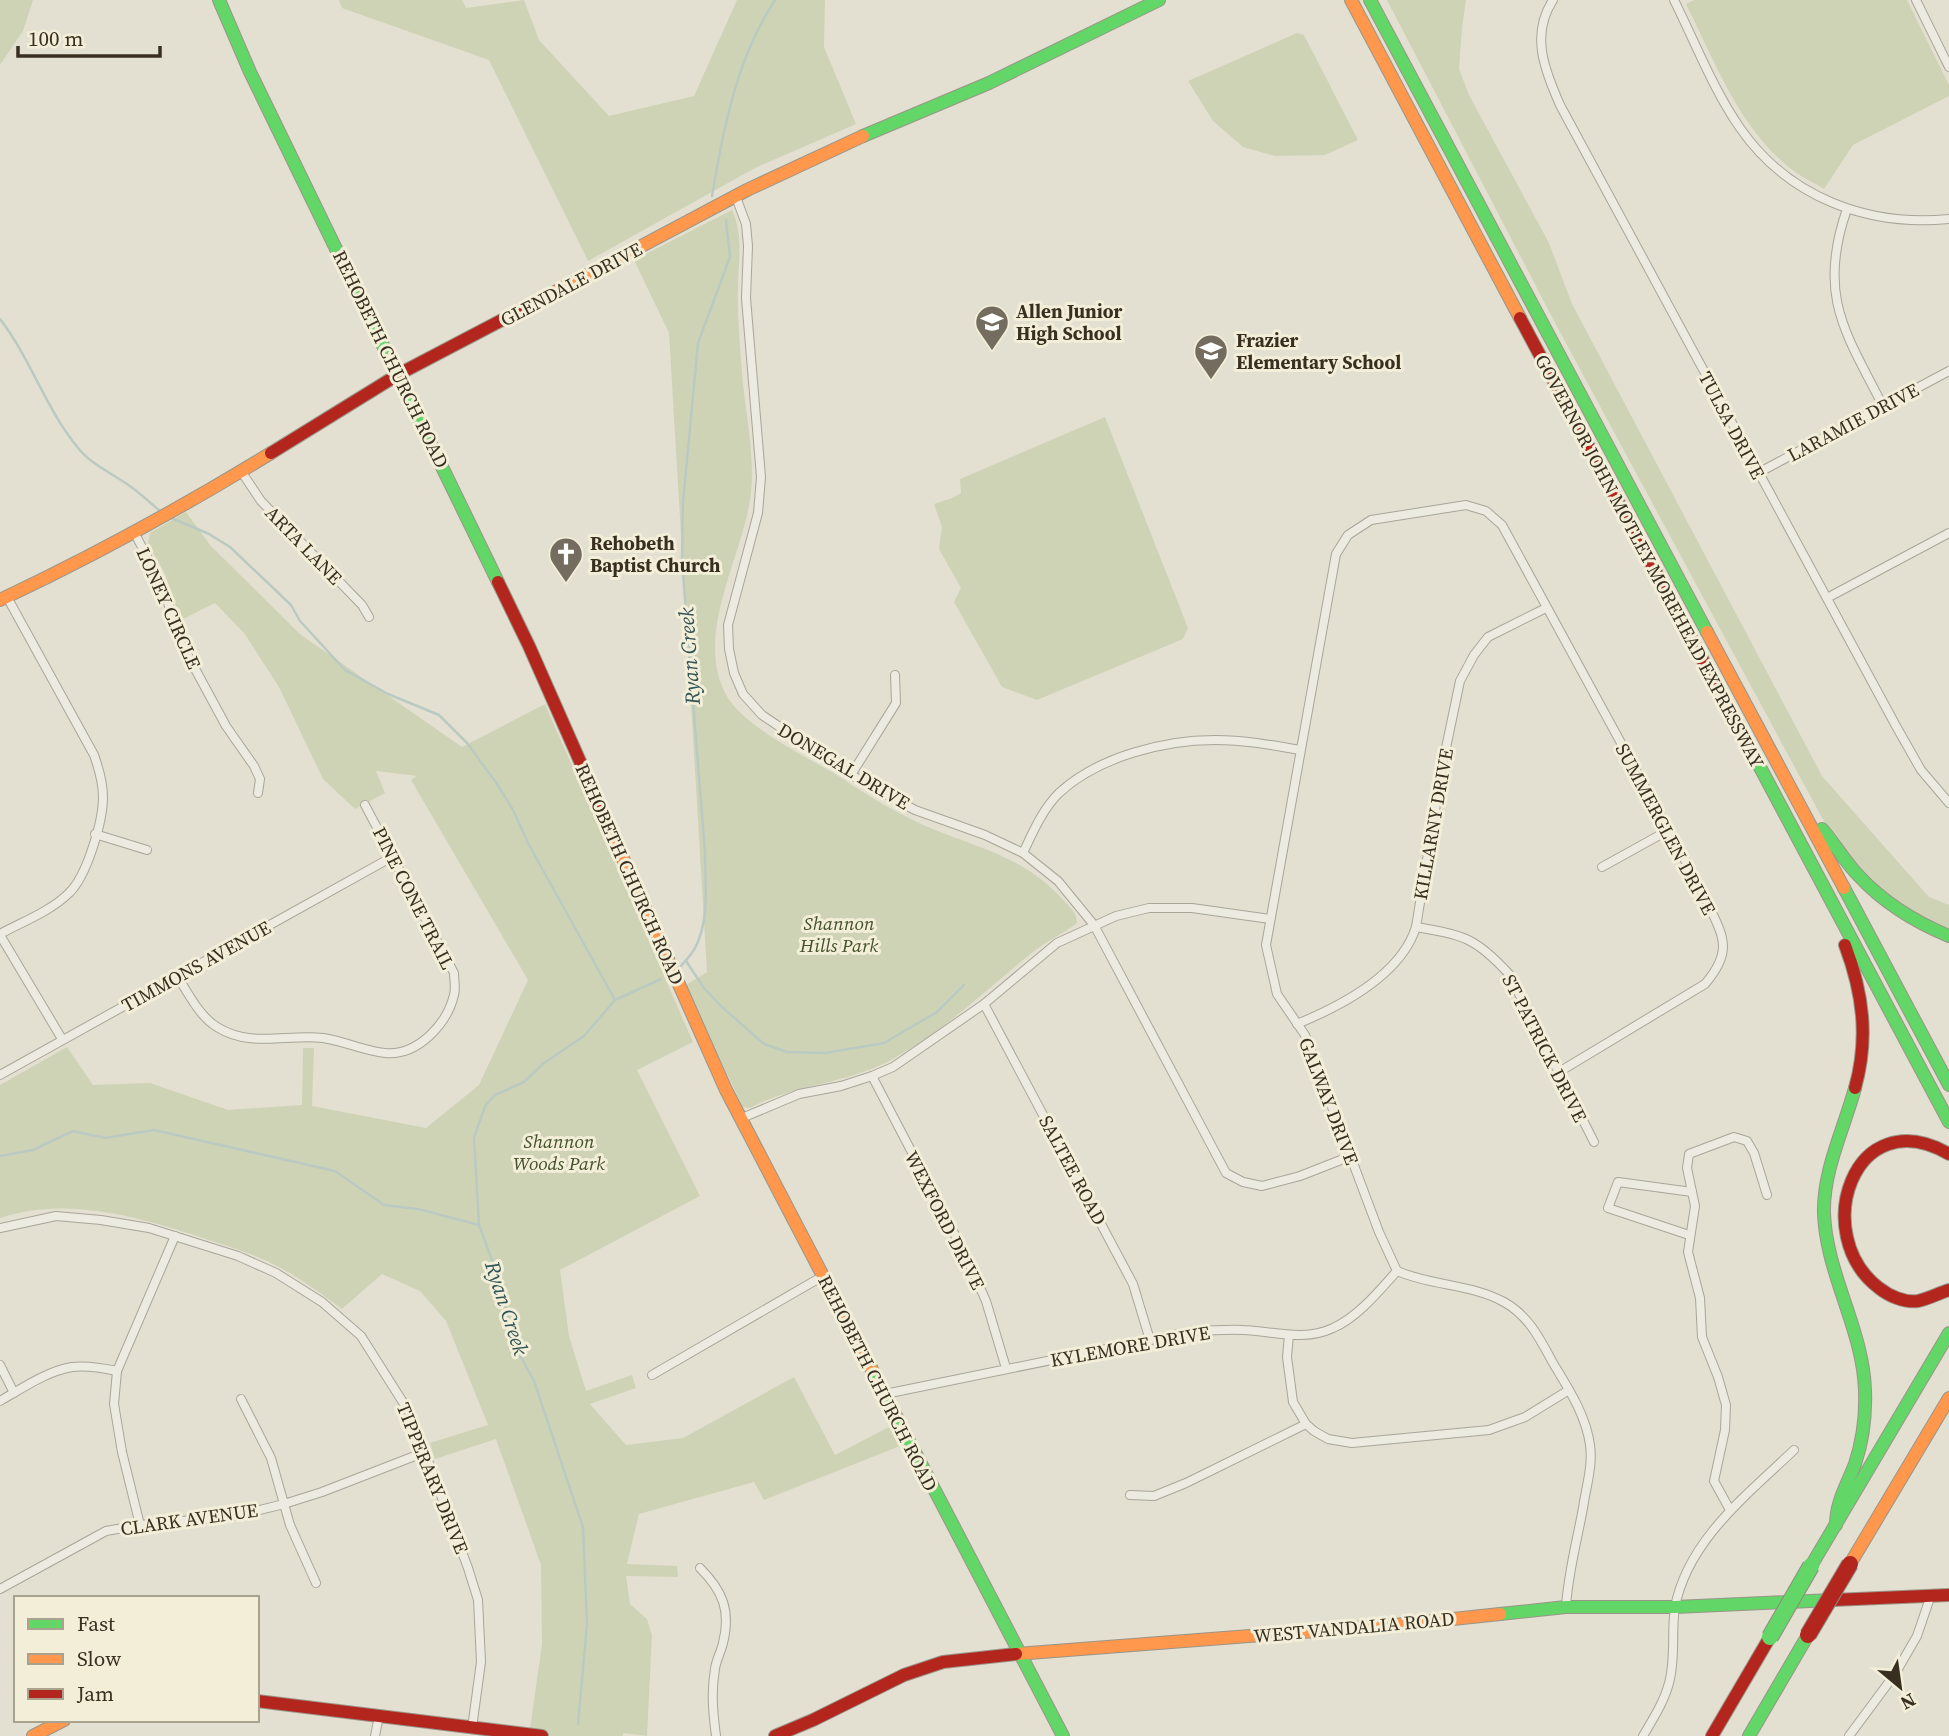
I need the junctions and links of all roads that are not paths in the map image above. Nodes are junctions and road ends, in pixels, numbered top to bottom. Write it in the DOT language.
graph roads {
  1 [pos="219,0"];
  2 [pos="1159,0"];
  3 [pos="1351,0"];
  4 [pos="1370,0"];
  5 [pos="1553,0"];
  6 [pos="1674,0"];
  7 [pos="1916,0"];
  8 [pos="1949,67"];
  9 [pos="737,197"];
  10 [pos="1847,209"];
  11 [pos="1949,219"];
  12 [pos="1949,371"];
  13 [pos="399,374"];
  14 [pos="1883,406"];
  15 [pos="241,471"];
  16 [pos="1758,473"];
  17 [pos="1502,525"];
  18 [pos="134,533"];
  19 [pos="1949,533"];
  20 [pos="1827,598"];
  21 [pos="3,599"];
  22 [pos="1546,608"];
  23 [pos="369,617"];
  24 [pos="895,675"];
  25 [pos="1300,750"];
  26 [pos="851,775"];
  27 [pos="258,793"];
  28 [pos="1949,803"];
  29 [pos="365,805"];
  30 [pos="1805,815"];
  31 [pos="1667,831"];
  32 [pos="95,834"];
  33 [pos="1803,846"];
  34 [pos="147,850"];
  35 [pos="1023,853"];
  36 [pos="392,857"];
  37 [pos="1602,867"];
  38 [pos="1270,919"];
  39 [pos="1094,925"];
  40 [pos="1416,927"];
  41 [pos="0,935"];
  42 [pos="1949,936"];
  43 [pos="177,976"];
  44 [pos="984,1004"];
  45 [pos="1297,1024"];
  46 [pos="62,1039"];
  47 [pos="1559,1072"];
  48 [pos="0,1075"];
  49 [pos="872,1076"];
  50 [pos="1949,1086"];
  51 [pos="742,1118"];
  52 [pos="1949,1122"];
  53 [pos="1594,1142"];
  54 [pos="1949,1154"];
  55 [pos="1351,1156"];
  56 [pos="1692,1192"];
  57 [pos="1767,1195"];
  58 [pos="0,1228"];
  59 [pos="1689,1235"];
  60 [pos="176,1236"];
  61 [pos="1398,1271"];
  62 [pos="823,1276"];
  63 [pos="1949,1290"];
  64 [pos="1949,1333"];
  65 [pos="1289,1335"];
  66 [pos="1150,1339"];
  67 [pos="0,1365"];
  68 [pos="1006,1368"];
  69 [pos="117,1371"];
  70 [pos="652,1375"];
  71 [pos="1569,1390"];
  72 [pos="14,1393"];
  73 [pos="885,1394"];
  74 [pos="1949,1398"];
  75 [pos="241,1399"];
  76 [pos="0,1401"];
  77 [pos="1306,1424"];
  78 [pos="1794,1450"];
  79 [pos="425,1452"];
  80 [pos="1130,1495"];
  81 [pos="284,1504"];
  82 [pos="1730,1510"];
  83 [pos="140,1525"];
  84 [pos="1836,1525"];
  85 [pos="700,1568"];
  86 [pos="316,1583"];
  87 [pos="0,1589"];
  88 [pos="1931,1595"];
  89 [pos="1949,1595"];
  90 [pos="1566,1607"];
  91 [pos="1675,1607"];
  92 [pos="1020,1654"];
  93 [pos="259,1701"];
  94 [pos="379,1716"];
  95 [pos="60,1722"];
  96 [pos="472,1728"];
  97 [pos="33,1736"];
  98 [pos="376,1736"];
  99 [pos="542,1736"];
  100 [pos="716,1736"];
  101 [pos="775,1736"];
  102 [pos="1063,1736"];
  103 [pos="1643,1736"];
  104 [pos="1712,1736"];
  105 [pos="1749,1736"];
  106 [pos="1849,1736"];
  1 -- 13 [label="main road, REHOBETH CHURCH ROAD"];
  2 -- 9 [label="main road, GLENDALE DRIVE"];
  3 -- 33 [label="main road, GOVERNOR JOHN MOTLEY MOREHEAD EXPRESSWAY"];
  4 -- 30 [label="main road, GOVERNOR JOHN MOTLEY MOREHEAD EXPRESSWAY"];
  5 -- 16 [label="street, TULSA DRIVE"];
  6 -- 10 [label="street"];
  7 -- 8 [label="street"];
  9 -- 13 [label="main road, GLENDALE DRIVE"];
  9 -- 26 [label="street, DONEGAL DRIVE"];
  10 -- 11 [label="street"];
  10 -- 14 [label="street"];
  12 -- 14 [label="street, LARAMIE DRIVE"];
  13 -- 15 [label="main road, GLENDALE DRIVE"];
  13 -- 51 [label="main road, REHOBETH CHURCH ROAD"];
  14 -- 16 [label="street, LARAMIE DRIVE"];
  15 -- 18 [label="main road, GLENDALE DRIVE"];
  15 -- 23 [label="street, ARTA LANE"];
  16 -- 20 [label="street, TULSA DRIVE"];
  17 -- 22 [label="street, SUMMERGLEN DRIVE"];
  17 -- 25 [label="street, GALWAY DRIVE"];
  18 -- 21 [label="main road, GLENDALE DRIVE"];
  18 -- 27 [label="street, LONEY CIRCLE"];
  19 -- 20 [label="street"];
  20 -- 28 [label="street, TULSA DRIVE"];
  21 -- 32 [label="street"];
  22 -- 31 [label="street, SUMMERGLEN DRIVE"];
  22 -- 40 [label="street, KILLARNY DRIVE"];
  24 -- 26 [label="street"];
  25 -- 35 [label="street"];
  25 -- 38 [label="street, GALWAY DRIVE"];
  26 -- 35 [label="street, DONEGAL DRIVE"];
  29 -- 36 [label="street, PINE CONE TRAIL"];
  30 -- 42 [label="main road"];
  30 -- 50 [label="main road, GOVERNOR JOHN MOTLEY MOREHEAD EXPRESSWAY"];
  31 -- 37 [label="street"];
  31 -- 47 [label="street, SUMMERGLEN DRIVE"];
  32 -- 34 [label="street"];
  32 -- 41 [label="street"];
  33 -- 52 [label="main road, GOVERNOR JOHN MOTLEY MOREHEAD EXPRESSWAY"];
  33 -- 84 [label="main road"];
  35 -- 39 [label="street, DONEGAL DRIVE"];
  36 -- 43 [label="street, TIMMONS AVENUE"];
  36 -- 43 [label="street, PINE CONE TRAIL"];
  38 -- 39 [label="street"];
  38 -- 45 [label="street, GALWAY DRIVE"];
  39 -- 44 [label="street"];
  39 -- 55 [label="street, DONEGAL DRIVE"];
  40 -- 45 [label="street, KILLARNY DRIVE"];
  40 -- 47 [label="street, ST PATRICK DRIVE"];
  41 -- 46 [label="street"];
  43 -- 46 [label="street, TIMMONS AVENUE"];
  44 -- 49 [label="street"];
  44 -- 66 [label="street, SALTEE ROAD"];
  45 -- 55 [label="street, GALWAY DRIVE"];
  46 -- 48 [label="street, TIMMONS AVENUE"];
  47 -- 53 [label="street, ST PATRICK DRIVE"];
  49 -- 51 [label="street"];
  49 -- 68 [label="street, WEXFORD DRIVE"];
  51 -- 62 [label="main road, REHOBETH CHURCH ROAD"];
  54 -- 63 [label="main road"];
  55 -- 61 [label="street, GALWAY DRIVE"];
  56 -- 57 [label="street"];
  56 -- 59 [label="street"];
  56 -- 59 [label="street"];
  58 -- 60 [label="street, TIPPERARY DRIVE"];
  59 -- 82 [label="street"];
  60 -- 69 [label="street"];
  60 -- 79 [label="street, TIPPERARY DRIVE"];
  61 -- 65 [label="street, KYLEMORE DRIVE"];
  61 -- 71 [label="street"];
  62 -- 70 [label="street"];
  62 -- 73 [label="main road, REHOBETH CHURCH ROAD"];
  64 -- 84 [label="main road"];
  65 -- 66 [label="street, KYLEMORE DRIVE"];
  65 -- 77 [label="street"];
  66 -- 68 [label="street, KYLEMORE DRIVE"];
  67 -- 72 [label="street"];
  68 -- 73 [label="street, KYLEMORE DRIVE"];
  69 -- 72 [label="street"];
  69 -- 83 [label="street"];
  71 -- 77 [label="street"];
  71 -- 90 [label="street"];
  72 -- 76 [label="street"];
  73 -- 92 [label="main road, REHOBETH CHURCH ROAD"];
  74 -- 105 [label="main road, bridge"];
  75 -- 81 [label="street"];
  77 -- 80 [label="street"];
  78 -- 82 [label="street"];
  79 -- 81 [label="street, CLARK AVENUE"];
  79 -- 96 [label="street, TIPPERARY DRIVE"];
  81 -- 83 [label="street, CLARK AVENUE"];
  81 -- 86 [label="street"];
  82 -- 91 [label="street"];
  83 -- 87 [label="street, CLARK AVENUE"];
  84 -- 104 [label="main road, bridge"];
  85 -- 100 [label="street"];
  88 -- 89 [label="main road, WEST VANDALIA ROAD"];
  88 -- 91 [label="main road, WEST VANDALIA ROAD"];
  88 -- 106 [label="street"];
  90 -- 91 [label="main road, WEST VANDALIA ROAD"];
  90 -- 92 [label="main road, WEST VANDALIA ROAD"];
  91 -- 103 [label="street"];
  92 -- 101 [label="main road, WEST VANDALIA ROAD"];
  92 -- 102 [label="main road, REHOBETH CHURCH ROAD"];
  93 -- 94 [label="main road"];
  94 -- 96 [label="main road"];
  94 -- 98 [label="street"];
  95 -- 97 [label="main road"];
  96 -- 99 [label="main road"];
}
